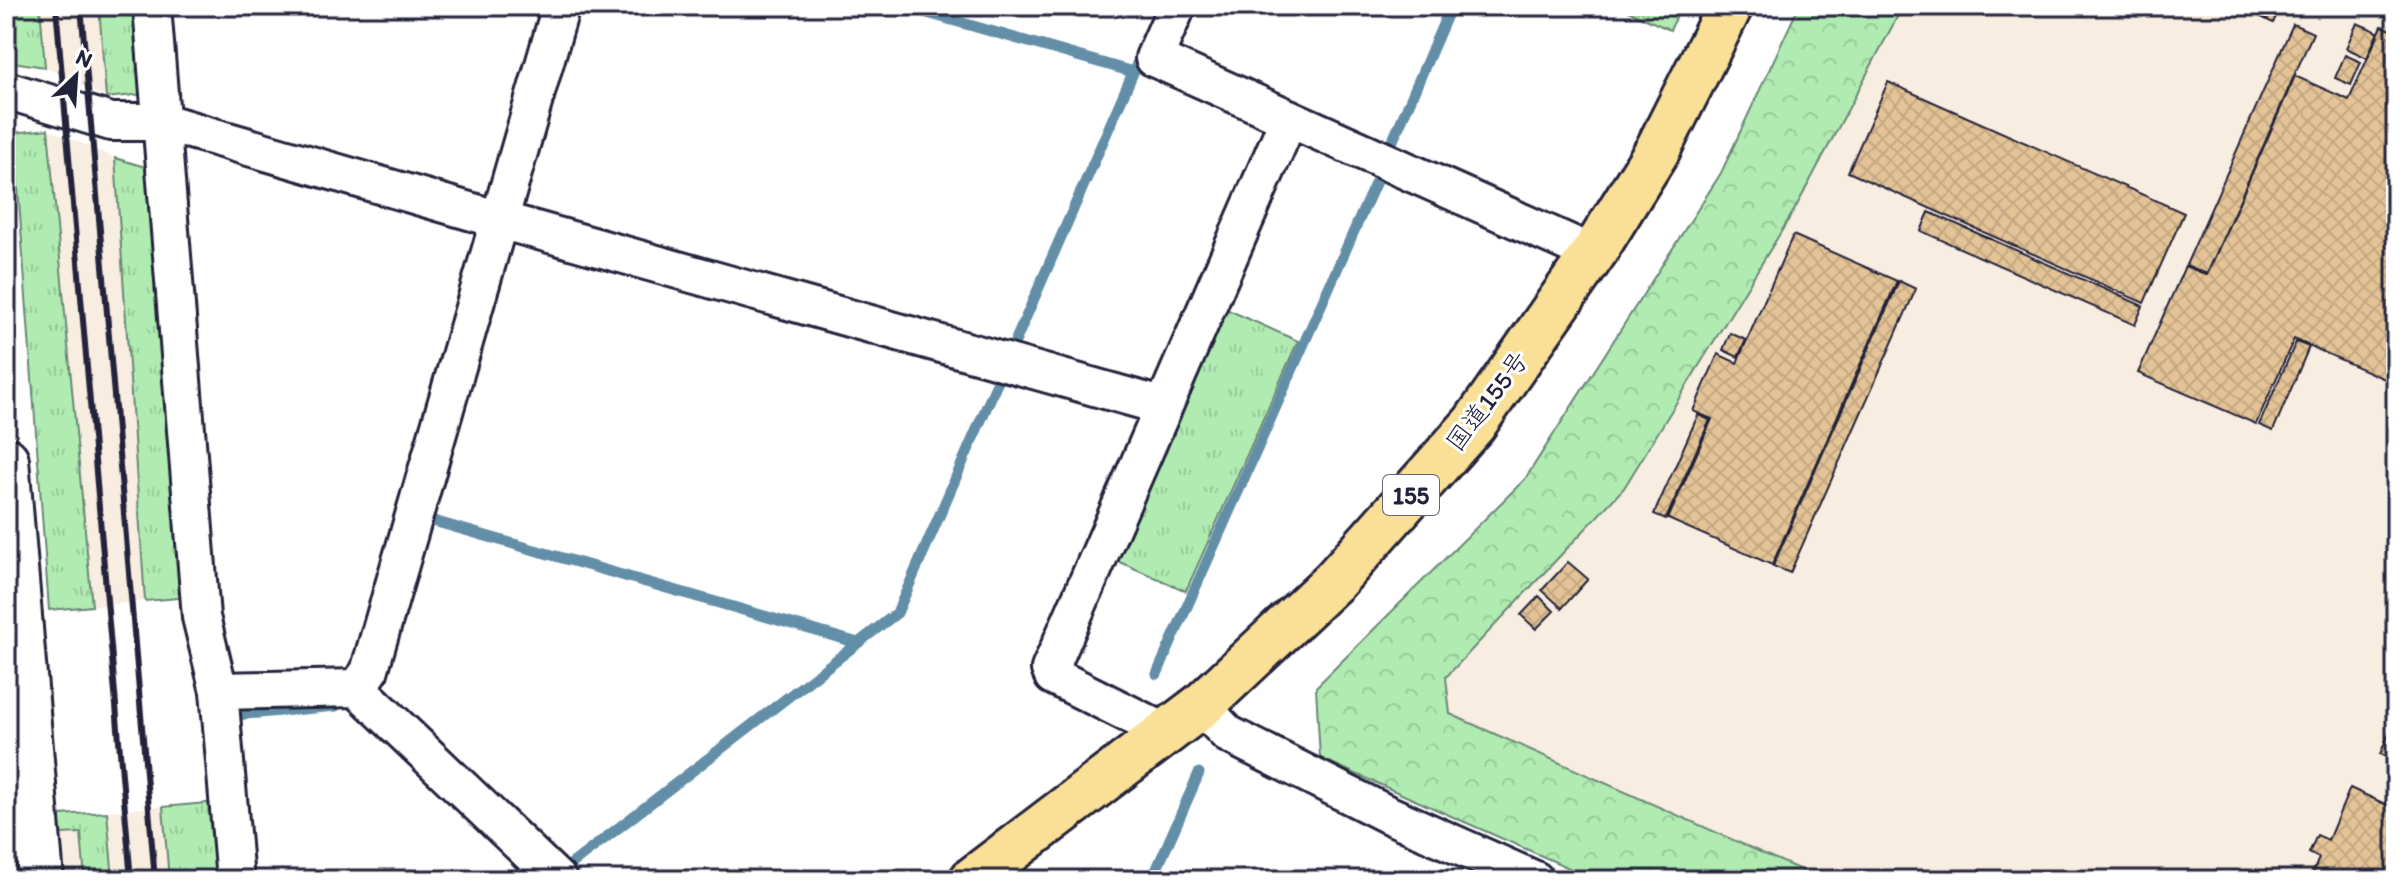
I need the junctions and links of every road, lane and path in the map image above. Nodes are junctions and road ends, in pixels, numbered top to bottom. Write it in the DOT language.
graph roads {
  1 [pos="152,6"];
  2 [pos="561,6"];
  3 [pos="1177,6"];
  4 [pos="1730,6"];
  5 [pos="6,90"];
  6 [pos="1289,118"];
  7 [pos="163,122"];
  8 [pos="500,220"];
  9 [pos="1593,254"];
  10 [pos="1162,406"];
  11 [pos="6,460"];
  12 [pos="357,688"];
  13 [pos="219,691"];
  14 [pos="1201,706"];
  15 [pos="16,712"];
  16 [pos="1167,733"];
  17 [pos="19,790"];
  18 [pos="41,880"];
  19 [pos="235,880"];
  20 [pos="558,880"];
  21 [pos="972,880"];
  22 [pos="1535,880"];
  1 -- 7 [label="street"];
  2 -- 8 [label="street"];
  3 -- 6 [label="street"];
  4 -- 9 [label="highway, 国道155号 / 155"];
  5 -- 7 [label="street"];
  6 -- 9 [label="street"];
  6 -- 10 [label="street"];
  7 -- 8 [label="street"];
  7 -- 13 [label="street"];
  8 -- 10 [label="street"];
  8 -- 12 [label="street"];
  9 -- 14 [label="highway, 国道155号 / 155"];
  10 -- 16 [label="street"];
  11 -- 15 [label="street"];
  12 -- 13 [label="street"];
  12 -- 20 [label="street"];
  13 -- 19 [label="street"];
  14 -- 16 [label="highway, 国道155号 / 155"];
  14 -- 22 [label="street"];
  15 -- 17 [label="street"];
  16 -- 21 [label="highway, 国道155号 / 155"];
  17 -- 18 [label="street"];
}
